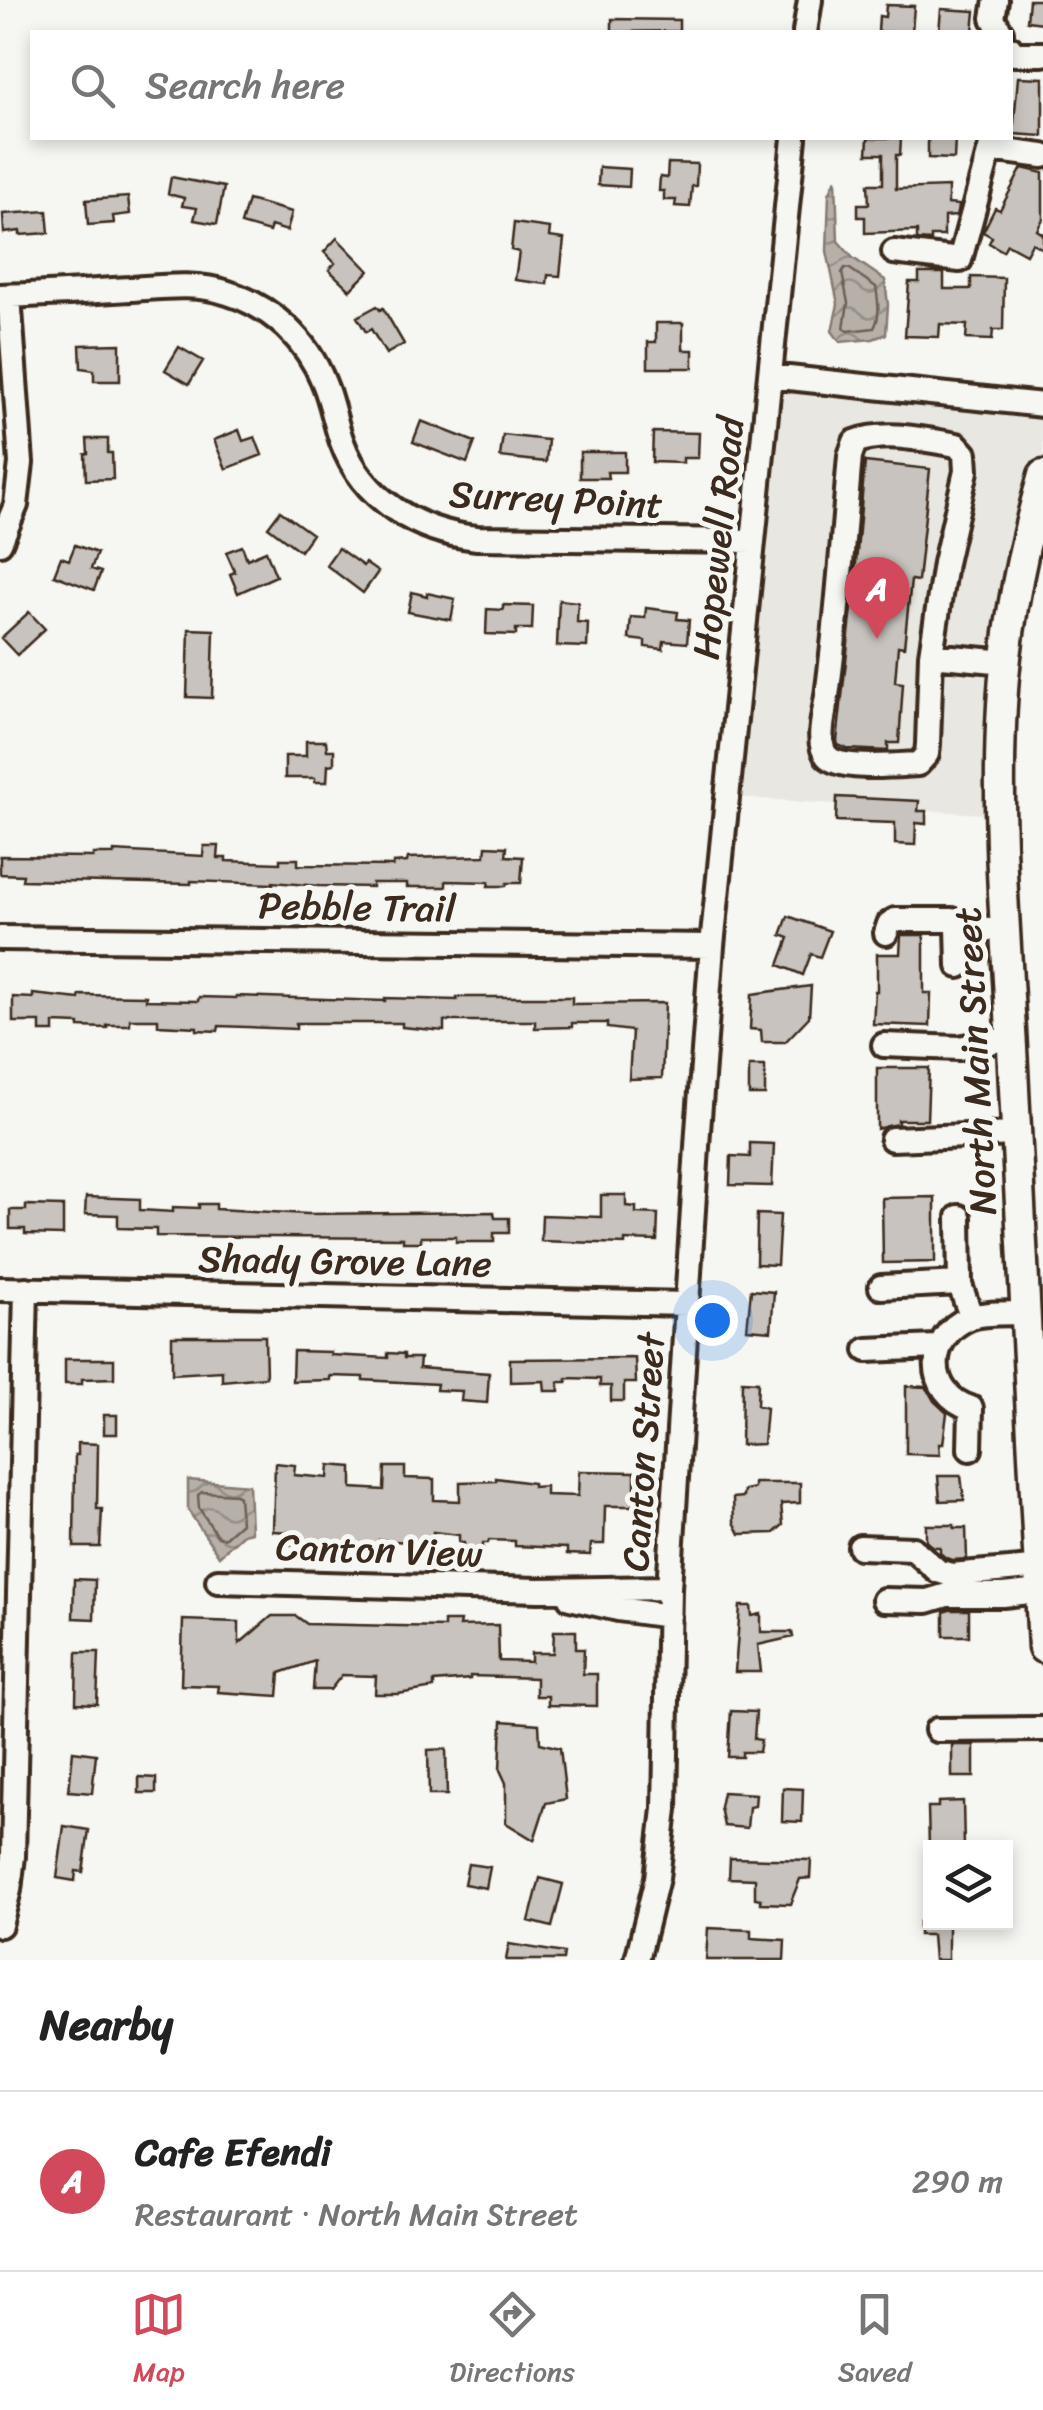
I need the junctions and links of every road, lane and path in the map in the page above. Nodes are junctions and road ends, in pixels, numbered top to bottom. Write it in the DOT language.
graph roads {
  1 [pos="810,0"];
  2 [pos="996,0"];
  3 [pos="805,30"];
  4 [pos="1001,30"];
  5 [pos="1043,54"];
  6 [pos="1013,56"];
  7 [pos="794,140"];
  8 [pos="991,143"];
  9 [pos="1043,156"];
  10 [pos="894,252"];
  11 [pos="5,296"];
  12 [pos="770,376"];
  13 [pos="1043,406"];
  14 [pos="1043,475"];
  15 [pos="752,542"];
  16 [pos="0,543"];
  17 [pos="931,655"];
  18 [pos="1006,662"];
  19 [pos="958,927"];
  20 [pos="1006,930"];
  21 [pos="886,934"];
  22 [pos="0,938"];
  23 [pos="712,946"];
  24 [pos="959,966"];
  25 [pos="1011,1038"];
  26 [pos="884,1044"];
  27 [pos="1016,1134"];
  28 [pos="892,1139"];
  29 [pos="958,1217"];
  30 [pos="960,1283"];
  31 [pos="880,1287"];
  32 [pos="0,1288"];
  33 [pos="26,1289"];
  34 [pos="688,1304"];
  35 [pos="1024,1312"];
  36 [pos="971,1316"];
  37 [pos="937,1347"];
  38 [pos="867,1350"];
  39 [pos="970,1449"];
  40 [pos="860,1547"];
  41 [pos="1040,1575"];
  42 [pos="218,1580"];
  43 [pos="10,1588"];
  44 [pos="670,1588"];
  45 [pos="622,1599"];
  46 [pos="884,1600"];
  47 [pos="669,1616"];
  48 [pos="1043,1648"];
  49 [pos="1043,1729"];
  50 [pos="937,1730"];
  51 [pos="0,1925"];
  52 [pos="638,1960"];
  1 -- 3 [label="street"];
  2 -- 4 [label="street"];
  5 -- 6 [label="street"];
  7 -- 12 [label="street, Hopewell Road"];
  8 -- 9 [label="street"];
  8 -- 10 [label="street"];
  11 -- 15 [label="street, Surrey Point"];
  11 -- 16 [label="street"];
  12 -- 13 [label="street"];
  12 -- 15 [label="street, Hopewell Road"];
  14 -- 18 [label="main road, North Main Street"];
  15 -- 23 [label="street, Hopewell Road"];
  17 -- 17 [label="street"];
  17 -- 18 [label="street"];
  18 -- 20 [label="main road, North Main Street"];
  19 -- 20 [label="street"];
  19 -- 21 [label="street"];
  19 -- 24 [label="street"];
  20 -- 25 [label="main road, North Main Street"];
  22 -- 23 [label="street, Pebble Trail"];
  23 -- 34 [label="street, Canton Street"];
  25 -- 26 [label="street"];
  25 -- 27 [label="main road, North Main Street"];
  27 -- 28 [label="street"];
  27 -- 35 [label="main road, North Main Street"];
  29 -- 30 [label="street"];
  30 -- 31 [label="street"];
  30 -- 36 [label="street"];
  32 -- 33 [label="street, Shady Grove Lane"];
  33 -- 34 [label="street, Shady Grove Lane"];
  33 -- 43 [label="street"];
  34 -- 44 [label="street, Canton Street"];
  35 -- 36 [label="street"];
  35 -- 41 [label="main road, North Main Street"];
  36 -- 37 [label="street"];
  37 -- 38 [label="street"];
  37 -- 39 [label="street"];
  40 -- 41 [label="street"];
  41 -- 46 [label="street"];
  41 -- 48 [label="main road, North Main Street"];
  42 -- 45 [label="street, Canton View"];
  43 -- 51 [label="street"];
  44 -- 45 [label="street, Canton View"];
  44 -- 47 [label="street, Canton Street"];
  45 -- 47 [label="street, Canton View"];
  47 -- 52 [label="street, Canton Street"];
  49 -- 50 [label="street"];
}
